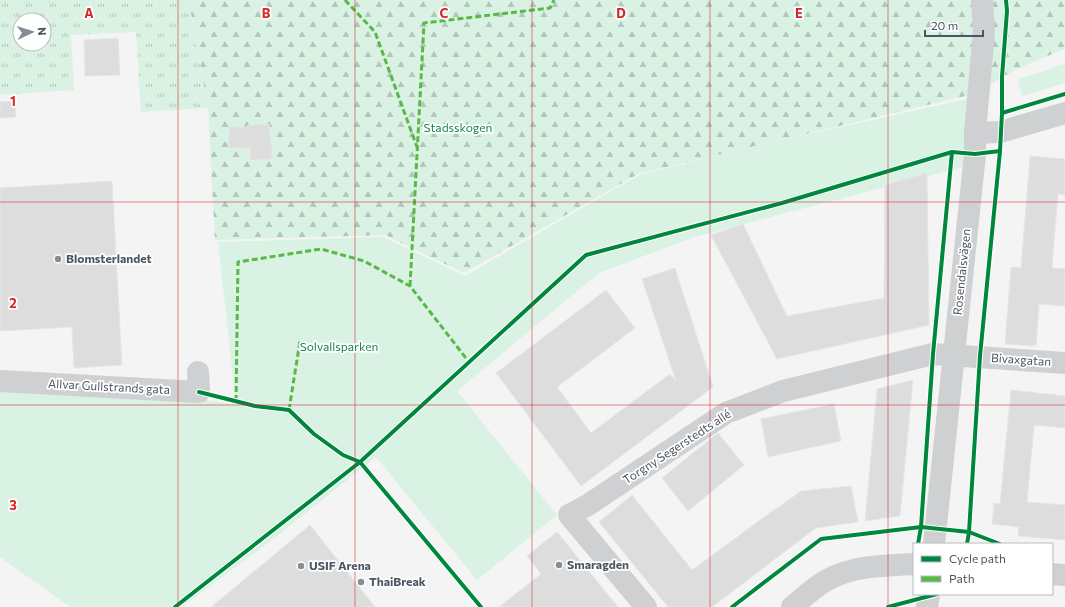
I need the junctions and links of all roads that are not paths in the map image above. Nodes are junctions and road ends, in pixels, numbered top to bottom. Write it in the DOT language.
graph roads {
  1 [pos="982,0"];
  2 [pos="1065,112"];
  3 [pos="975,133"];
  4 [pos="953,355"];
  5 [pos="1065,363"];
  6 [pos="198,372"];
  7 [pos="0,380"];
  8 [pos="934,543"];
  9 [pos="913,564"];
  10 [pos="1053,574"];
  11 [pos="1065,575"];
  12 [pos="929,595"];
  13 [pos="646,607"];
  14 [pos="792,607"];
  15 [pos="926,607"];
  1 -- 3 [label="street, Rosendalsvägen"];
  2 -- 3 [label="street"];
  3 -- 4 [label="street, Rosendalsvägen"];
  4 -- 5 [label="street, Bivaxgatan"];
  4 -- 8 [label="street, Rosendalsvägen"];
  4 -- 13 [label="street, Torgny Segerstedts allé"];
  6 -- 7 [label="street, Allvar Gullstrands gata"];
  9 -- 14 [label="street"];
  10 -- 11 [label="street"];
  12 -- 15 [label="street"];
}
